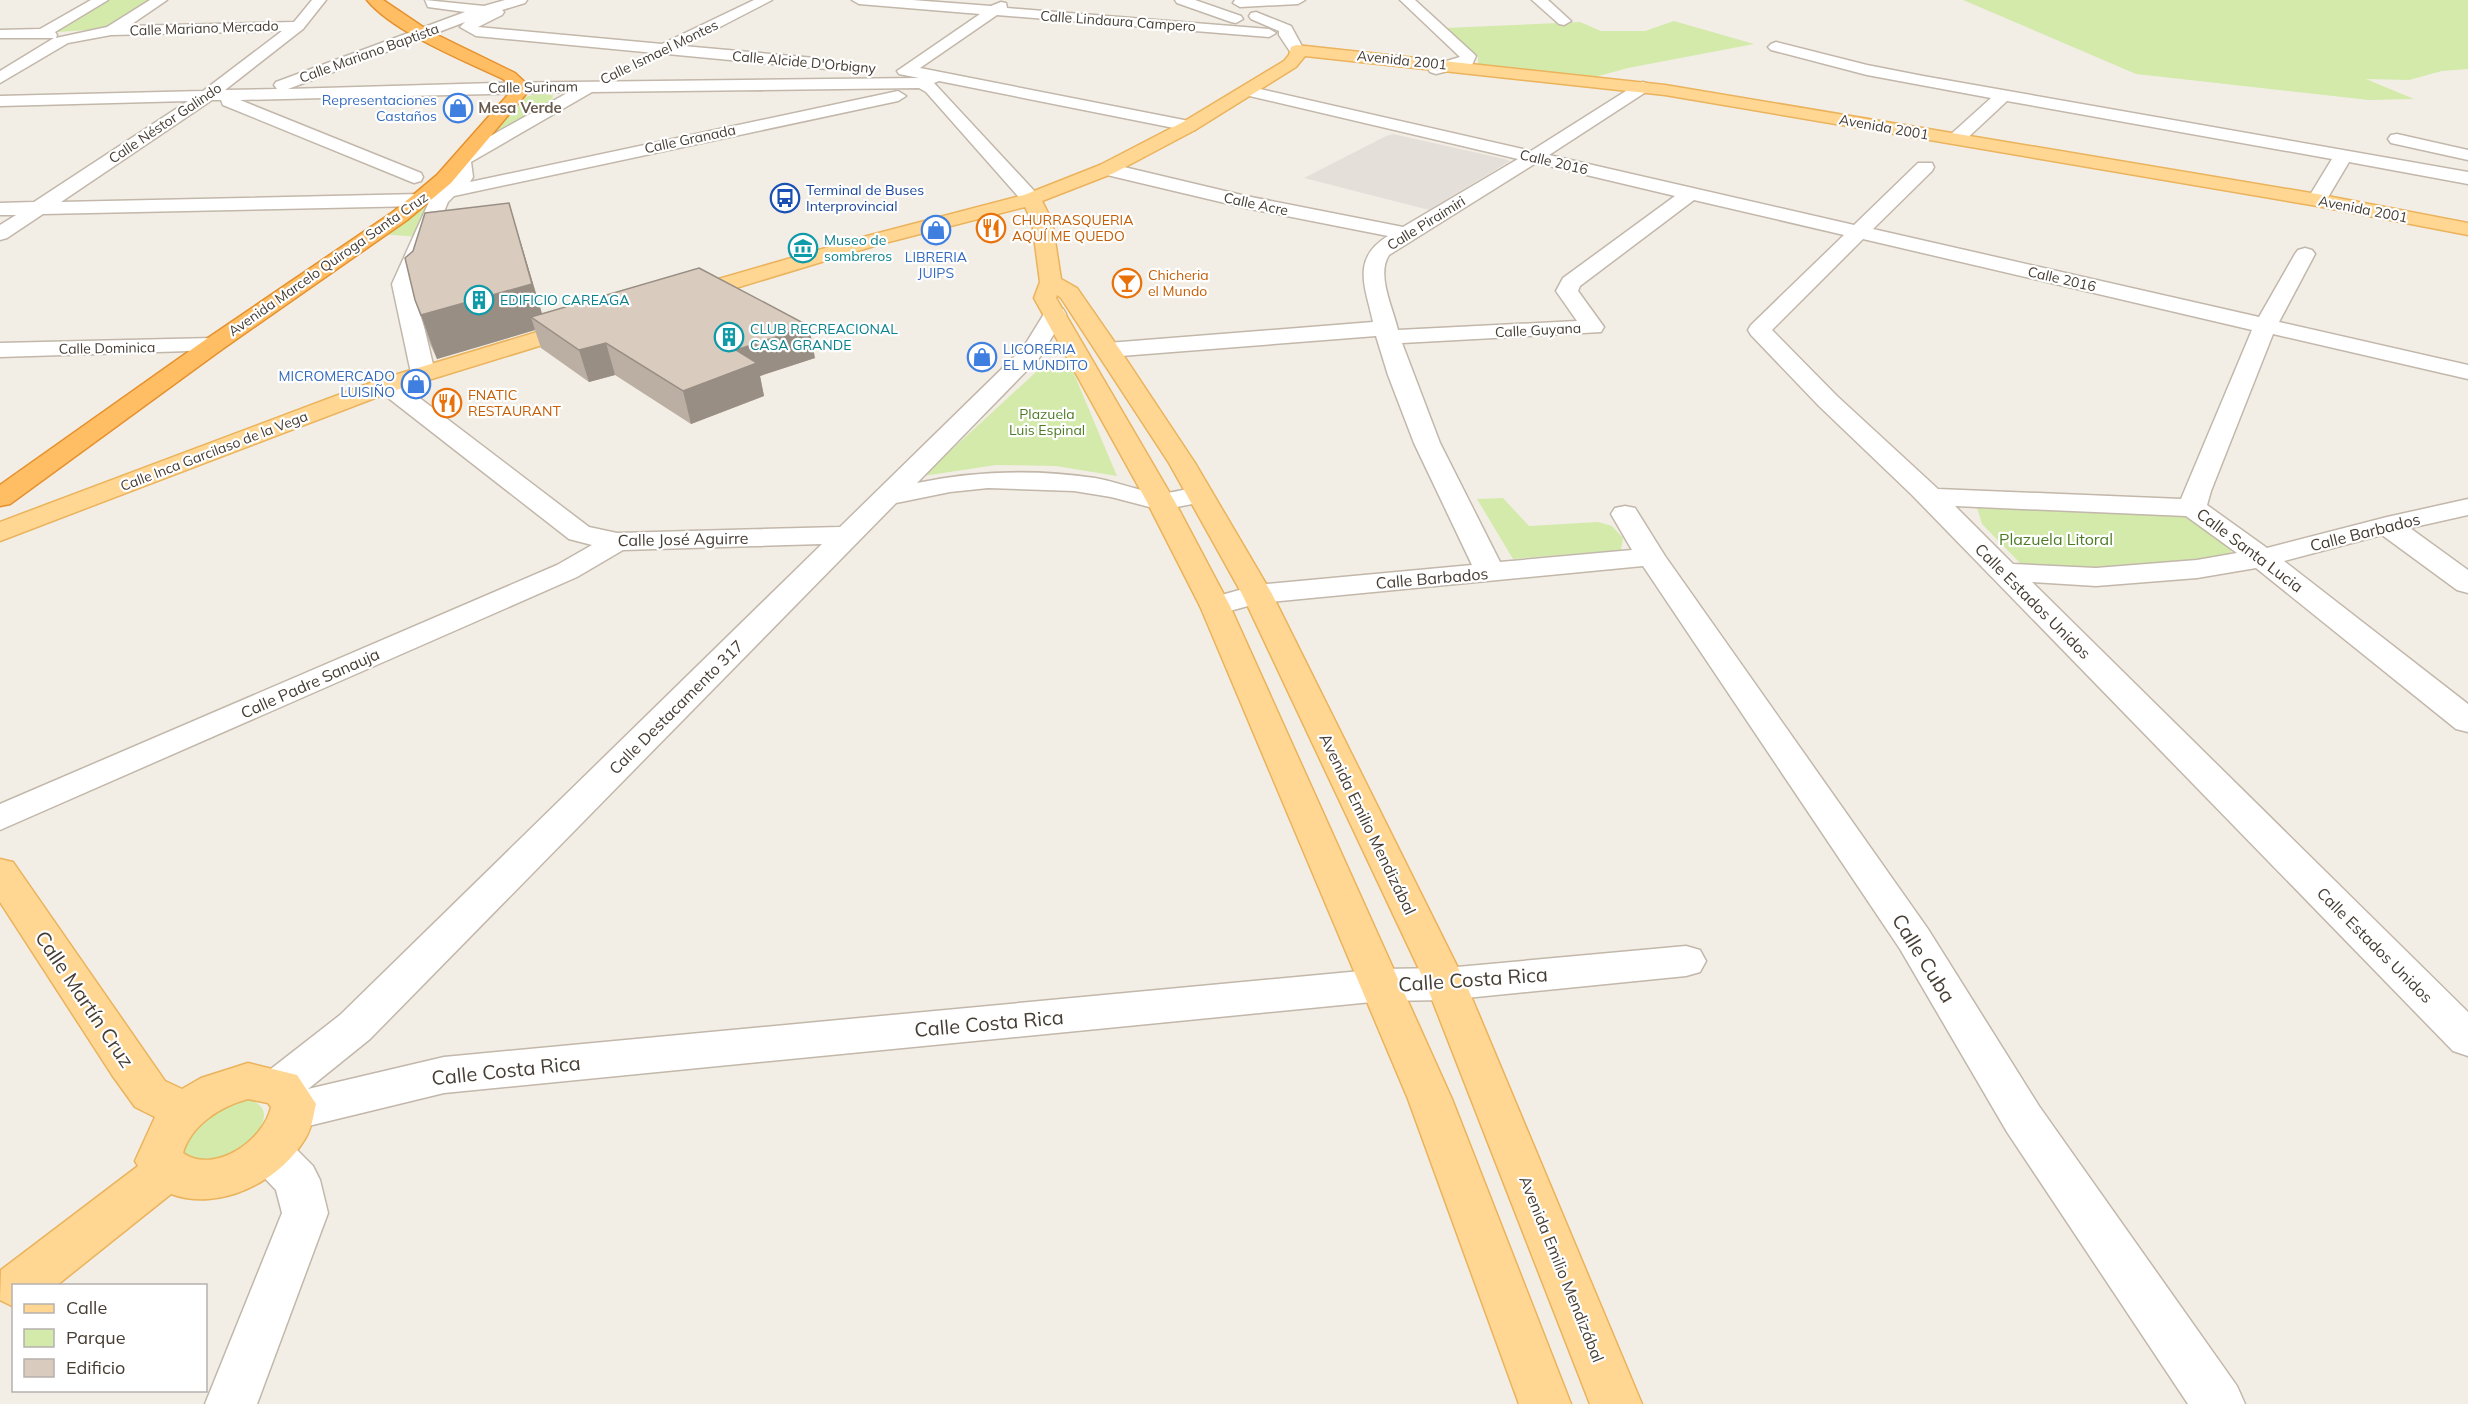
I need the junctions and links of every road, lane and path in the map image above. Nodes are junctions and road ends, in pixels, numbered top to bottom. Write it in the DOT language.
graph roads {
  1 [pos="101,0"];
  2 [pos="160,0"];
  3 [pos="319,0"];
  4 [pos="352,0"];
  5 [pos="374,0"];
  6 [pos="504,0"];
  7 [pos="520,0"];
  8 [pos="765,0"];
  9 [pos="859,0"];
  10 [pos="1011,0"];
  11 [pos="1182,0"];
  12 [pos="1299,0"];
  13 [pos="1407,0"];
  14 [pos="1539,0"];
  15 [pos="1259,1"];
  16 [pos="433,2"];
  17 [pos="1215,2"];
  18 [pos="482,11"];
  19 [pos="993,11"];
  20 [pos="1564,21"];
  21 [pos="298,26"];
  22 [pos="1271,27"];
  23 [pos="111,31"];
  24 [pos="43,33"];
  25 [pos="0,34"];
  26 [pos="422,34"];
  27 [pos="64,39"];
  28 [pos="278,39"];
  29 [pos="1776,47"];
  30 [pos="662,50"];
  31 [pos="1296,53"];
  32 [pos="642,60"];
  33 [pos="847,66"];
  34 [pos="1445,67"];
  35 [pos="870,68"];
  36 [pos="905,70"];
  37 [pos="621,71"];
  38 [pos="0,78"];
  39 [pos="930,83"];
  40 [pos="261,84"];
  41 [pos="590,86"];
  42 [pos="496,88"];
  43 [pos="523,88"];
  44 [pos="1640,90"];
  45 [pos="1247,91"];
  46 [pos="2004,95"];
  47 [pos="207,96"];
  48 [pos="0,101"];
  49 [pos="236,102"];
  50 [pos="1189,126"];
  51 [pos="462,129"];
  52 [pos="1956,139"];
  53 [pos="2397,140"];
  54 [pos="2468,155"];
  55 [pos="2343,156"];
  56 [pos="1534,157"];
  57 [pos="461,160"];
  58 [pos="430,161"];
  59 [pos="1925,167"];
  60 [pos="1107,169"];
  61 [pos="414,177"];
  62 [pos="2468,178"];
  63 [pos="448,192"];
  64 [pos="1692,193"];
  65 [pos="392,199"];
  66 [pos="1031,199"];
  67 [pos="420,200"];
  68 [pos="2317,200"];
  69 [pos="40,208"];
  70 [pos="0,209"];
  71 [pos="2468,229"];
  72 [pos="1860,232"];
  73 [pos="0,234"];
  74 [pos="1406,234"];
  75 [pos="2468,238"];
  76 [pos="2305,254"];
  77 [pos="1051,282"];
  78 [pos="660,303"];
  79 [pos="1054,314"];
  80 [pos="603,320"];
  81 [pos="2265,326"];
  82 [pos="1386,333"];
  83 [pos="213,345"];
  84 [pos="181,346"];
  85 [pos="0,350"];
  86 [pos="1108,350"];
  87 [pos="2468,372"];
  88 [pos="423,373"];
  89 [pos="387,385"];
  90 [pos="105,399"];
  91 [pos="1198,495"];
  92 [pos="888,497"];
  93 [pos="1929,497"];
  94 [pos="0,498"];
  95 [pos="1161,502"];
  96 [pos="2468,507"];
  97 [pos="2193,508"];
  98 [pos="1624,514"];
  99 [pos="2387,525"];
  100 [pos="0,532"];
  101 [pos="850,535"];
  102 [pos="617,542"];
  103 [pos="1651,557"];
  104 [pos="2262,558"];
  105 [pos="2004,572"];
  106 [pos="1491,573"];
  107 [pos="2468,584"];
  108 [pos="1257,594"];
  109 [pos="1215,606"];
  110 [pos="2468,721"];
  111 [pos="0,818"];
  112 [pos="0,872"];
  113 [pos="1686,961"];
  114 [pos="1446,984"];
  115 [pos="1382,986"];
  116 [pos="2468,1039"];
  117 [pos="289,1098"];
  118 [pos="185,1111"];
  119 [pos="269,1152"];
  120 [pos="166,1171"];
  121 [pos="21,1284"];
  122 [pos="231,1404"];
  123 [pos="1545,1404"];
  124 [pos="1616,1404"];
  125 [pos="2219,1404"];
  1 -- 24 [label="street"];
  2 -- 23 [label="street"];
  3 -- 21 [label="street, Calle Néstor Galindo"];
  4 -- 26 [label="highway"];
  5 -- 26 [label="highway"];
  6 -- 18 [label="street, Calle Mariano Baptista"];
  7 -- 18 [label="street, Calle Mariano Baptista"];
  8 -- 30 [label="street, Calle Ismael Montes"];
  9 -- 19 [label="street, Calle Lindaura Campero"];
  10 -- 19 [label="street"];
  11 -- 22 [label="street"];
  12 -- 15 [label="street"];
  13 -- 34 [label="street"];
  14 -- 20 [label="street"];
  15 -- 17 [label="street"];
  15 -- 22 [label="street"];
  16 -- 18 [label="street"];
  16 -- 26 [label="street"];
  17 -- 22 [label="street"];
  18 -- 26 [label="street, Calle Mariano Baptista"];
  18 -- 30 [label="street, Calle Alcide D'Orbigny"];
  19 -- 22 [label="street, Calle Lindaura Campero"];
  19 -- 36 [label="street"];
  21 -- 23 [label="street, Calle Mariano Mercado"];
  21 -- 28 [label="street, Calle Néstor Galindo"];
  22 -- 31 [label="street"];
  23 -- 27 [label="street"];
  24 -- 25 [label="street"];
  24 -- 27 [label="street"];
  26 -- 40 [label="street, Calle Mariano Baptista"];
  26 -- 42 [label="highway"];
  26 -- 43 [label="highway"];
  27 -- 38 [label="street"];
  28 -- 40 [label="street"];
  28 -- 47 [label="street, Calle Néstor Galindo"];
  29 -- 46 [label="street"];
  30 -- 32 [label="street, Calle Ismael Montes"];
  30 -- 33 [label="street, Calle Alcide D'Orbigny"];
  31 -- 34 [label="main road, Avenida 2001"];
  31 -- 45 [label="main road"];
  34 -- 44 [label="main road, Avenida 2001"];
  35 -- 36 [label="street, Calle Alcide D'Orbigny"];
  36 -- 39 [label="street, Calle Alcide D'Orbigny"];
  37 -- 41 [label="street, Calle Ismael Montes"];
  39 -- 41 [label="street, Calle Surinam"];
  39 -- 50 [label="street, Calle Alcide D'Orbigny"];
  39 -- 63 [label="street, Calle Granada"];
  39 -- 66 [label="street"];
  40 -- 42 [label="street, Calle Surinam"];
  40 -- 47 [label="street, Calle Surinam"];
  40 -- 49 [label="street, Calle Mariano Baptista"];
  41 -- 43 [label="street, Calle Surinam"];
  41 -- 57 [label="street, Calle Ismael Montes"];
  42 -- 43 [label="street, Calle Surinam"];
  42 -- 51 [label="highway"];
  43 -- 57 [label="highway, Avenida Marcelo Quiroga Santa Cruz"];
  44 -- 52 [label="main road, Avenida 2001"];
  44 -- 56 [label="street, Calle Piraimiri"];
  44 -- 75 [label="main road, Avenida 2001"];
  45 -- 50 [label="main road"];
  45 -- 56 [label="street, Calle 2016"];
  46 -- 52 [label="street"];
  46 -- 55 [label="street"];
  47 -- 48 [label="street, Calle Surinam"];
  47 -- 49 [label="street"];
  47 -- 69 [label="street, Calle Néstor Galindo"];
  49 -- 61 [label="street"];
  50 -- 60 [label="main road"];
  52 -- 68 [label="main road, Avenida 2001"];
  53 -- 54 [label="street"];
  55 -- 62 [label="street"];
  55 -- 68 [label="street"];
  56 -- 64 [label="street, Calle 2016"];
  56 -- 74 [label="street, Calle Piraimiri"];
  57 -- 63 [label="street"];
  57 -- 67 [label="highway, Avenida Marcelo Quiroga Santa Cruz"];
  58 -- 61 [label="highway, Avenida Marcelo Quiroga Santa Cruz"];
  59 -- 72 [label="street, Calle Estados Unidos"];
  60 -- 66 [label="main road"];
  60 -- 74 [label="street, Calle Acre"];
  61 -- 65 [label="highway, Avenida Marcelo Quiroga Santa Cruz"];
  63 -- 88 [label="street"];
  64 -- 72 [label="street, Calle 2016"];
  64 -- 82 [label="street, Calle Guyana"];
  65 -- 67 [label="street"];
  65 -- 69 [label="street"];
  65 -- 84 [label="highway, Avenida Marcelo Quiroga Santa Cruz"];
  66 -- 77 [label="main road"];
  66 -- 78 [label="main road"];
  67 -- 83 [label="highway, Avenida Marcelo Quiroga Santa Cruz"];
  68 -- 71 [label="main road, Avenida 2001"];
  69 -- 70 [label="street"];
  69 -- 73 [label="street, Calle Néstor Galindo"];
  72 -- 81 [label="street, Calle 2016"];
  72 -- 93 [label="street, Calle Estados Unidos"];
  74 -- 82 [label="street, Calle Piraimiri"];
  76 -- 81 [label="street, Calle Santa Lucia"];
  77 -- 79 [label="main road"];
  77 -- 86 [label="main road, Avenida Emilio Mendizábal"];
  79 -- 92 [label="street, Calle Destacamento 317"];
  79 -- 95 [label="main road"];
  80 -- 88 [label="main road, Calle Inca Garcilaso de la Vega"];
  81 -- 87 [label="street, Calle 2016"];
  81 -- 97 [label="street, Calle Santa Lucia"];
  82 -- 86 [label="street, Calle Guyana"];
  82 -- 106 [label="street, Calle Piraimiri"];
  83 -- 84 [label="street, Calle Dominica"];
  83 -- 94 [label="highway, Avenida Marcelo Quiroga Santa Cruz"];
  84 -- 85 [label="street, Calle Dominica"];
  84 -- 90 [label="highway, Avenida Marcelo Quiroga Santa Cruz"];
  86 -- 91 [label="main road, Avenida Emilio Mendizábal"];
  88 -- 89 [label="main road, Calle Inca Garcilaso de la Vega"];
  89 -- 100 [label="main road, Calle Inca Garcilaso de la Vega"];
  89 -- 102 [label="street, Calle José Aguirre"];
  91 -- 95 [label="street"];
  91 -- 108 [label="main road, Avenida Emilio Mendizábal"];
  92 -- 95 [label="street"];
  92 -- 101 [label="street, Calle Destacamento 317"];
  93 -- 97 [label="street"];
  93 -- 105 [label="street, Calle Estados Unidos"];
  95 -- 109 [label="main road"];
  96 -- 99 [label="street, Calle Barbados"];
  97 -- 104 [label="street, Calle Santa Lucia"];
  98 -- 103 [label="street, Calle Cuba"];
  99 -- 104 [label="street, Calle Barbados"];
  99 -- 107 [label="street"];
  101 -- 102 [label="street, Calle José Aguirre"];
  101 -- 117 [label="street, Calle Destacamento 317"];
  102 -- 111 [label="street, Calle Padre Sanauja"];
  103 -- 106 [label="street, Calle Barbados"];
  103 -- 125 [label="street, Calle Cuba"];
  104 -- 105 [label="street, Calle Barbados"];
  104 -- 110 [label="street, Calle Santa Lucia"];
  105 -- 116 [label="street, Calle Estados Unidos"];
  106 -- 108 [label="street, Calle Barbados"];
  108 -- 109 [label="street, Calle Barbados"];
  108 -- 114 [label="main road, Avenida Emilio Mendizábal"];
  109 -- 115 [label="main road"];
  112 -- 118 [label="main road, Calle Martín Cruz"];
  113 -- 114 [label="street, Calle Costa Rica"];
  114 -- 115 [label="street, Calle Costa Rica"];
  114 -- 124 [label="main road, Avenida Emilio Mendizábal"];
  115 -- 117 [label="street, Calle Costa Rica"];
  115 -- 123 [label="main road"];
  117 -- 118 [label="main road"];
  117 -- 119 [label="main road"];
  118 -- 120 [label="main road"];
  119 -- 120 [label="main road"];
  119 -- 122 [label="street"];
  120 -- 121 [label="main road"];
}
